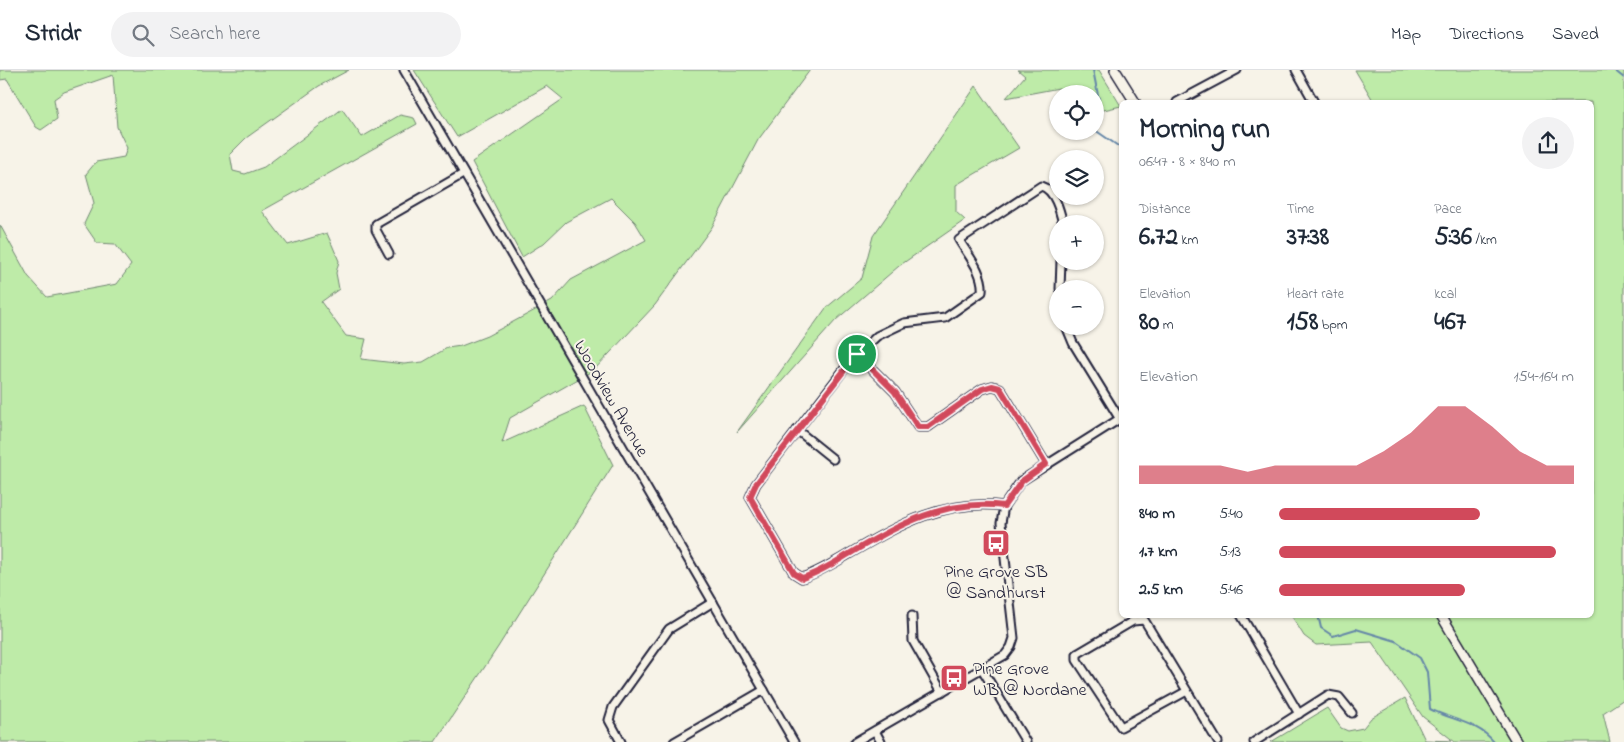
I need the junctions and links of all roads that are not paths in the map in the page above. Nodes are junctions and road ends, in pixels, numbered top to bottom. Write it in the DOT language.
graph roads {
  1 [pos="404,70"];
  2 [pos="1116,70"];
  3 [pos="1237,70"];
  4 [pos="1296,70"];
  5 [pos="1134,100"];
  6 [pos="1189,100"];
  7 [pos="1313,100"];
  8 [pos="463,174"];
  9 [pos="1060,215"];
  10 [pos="389,254"];
  11 [pos="1069,335"];
  12 [pos="857,354"];
  13 [pos="1119,416"];
  14 [pos="1119,420"];
  15 [pos="797,430"];
  16 [pos="833,459"];
  17 [pos="1046,464"];
  18 [pos="1004,506"];
  19 [pos="712,602"];
  20 [pos="912,616"];
  21 [pos="1243,618"];
  22 [pos="1443,618"];
  23 [pos="982,669"];
  24 [pos="764,690"];
  25 [pos="1187,691"];
  26 [pos="942,692"];
  27 [pos="1352,712"];
  28 [pos="1299,714"];
  29 [pos="875,731"];
  30 [pos="621,742"];
  31 [pos="674,742"];
  32 [pos="794,742"];
  33 [pos="856,742"];
  34 [pos="881,742"];
  35 [pos="1026,742"];
  36 [pos="1218,742"];
  37 [pos="1254,742"];
  38 [pos="1516,742"];
  1 -- 8 [label="street, Woodview Avenue"];
  2 -- 5 [label="main road"];
  3 -- 6 [label="street"];
  4 -- 7 [label="street"];
  8 -- 10 [label="street"];
  8 -- 19 [label="street, Woodview Avenue"];
  9 -- 12 [label="street"];
  11 -- 13 [label="street"];
  12 -- 15 [label="street"];
  12 -- 17 [label="street"];
  14 -- 17 [label="street"];
  15 -- 16 [label="street"];
  15 -- 18 [label="street"];
  17 -- 18 [label="street"];
  18 -- 23 [label="street"];
  19 -- 24 [label="street, Woodview Avenue"];
  19 -- 30 [label="street"];
  20 -- 26 [label="street"];
  21 -- 28 [label="street"];
  22 -- 38 [label="main road"];
  23 -- 26 [label="street"];
  23 -- 35 [label="street"];
  24 -- 31 [label="street"];
  24 -- 32 [label="street, Woodview Avenue"];
  25 -- 25 [label="street"];
  25 -- 36 [label="street"];
  26 -- 29 [label="street"];
  27 -- 28 [label="street"];
  28 -- 37 [label="street"];
  29 -- 33 [label="street"];
  29 -- 34 [label="street"];
}
